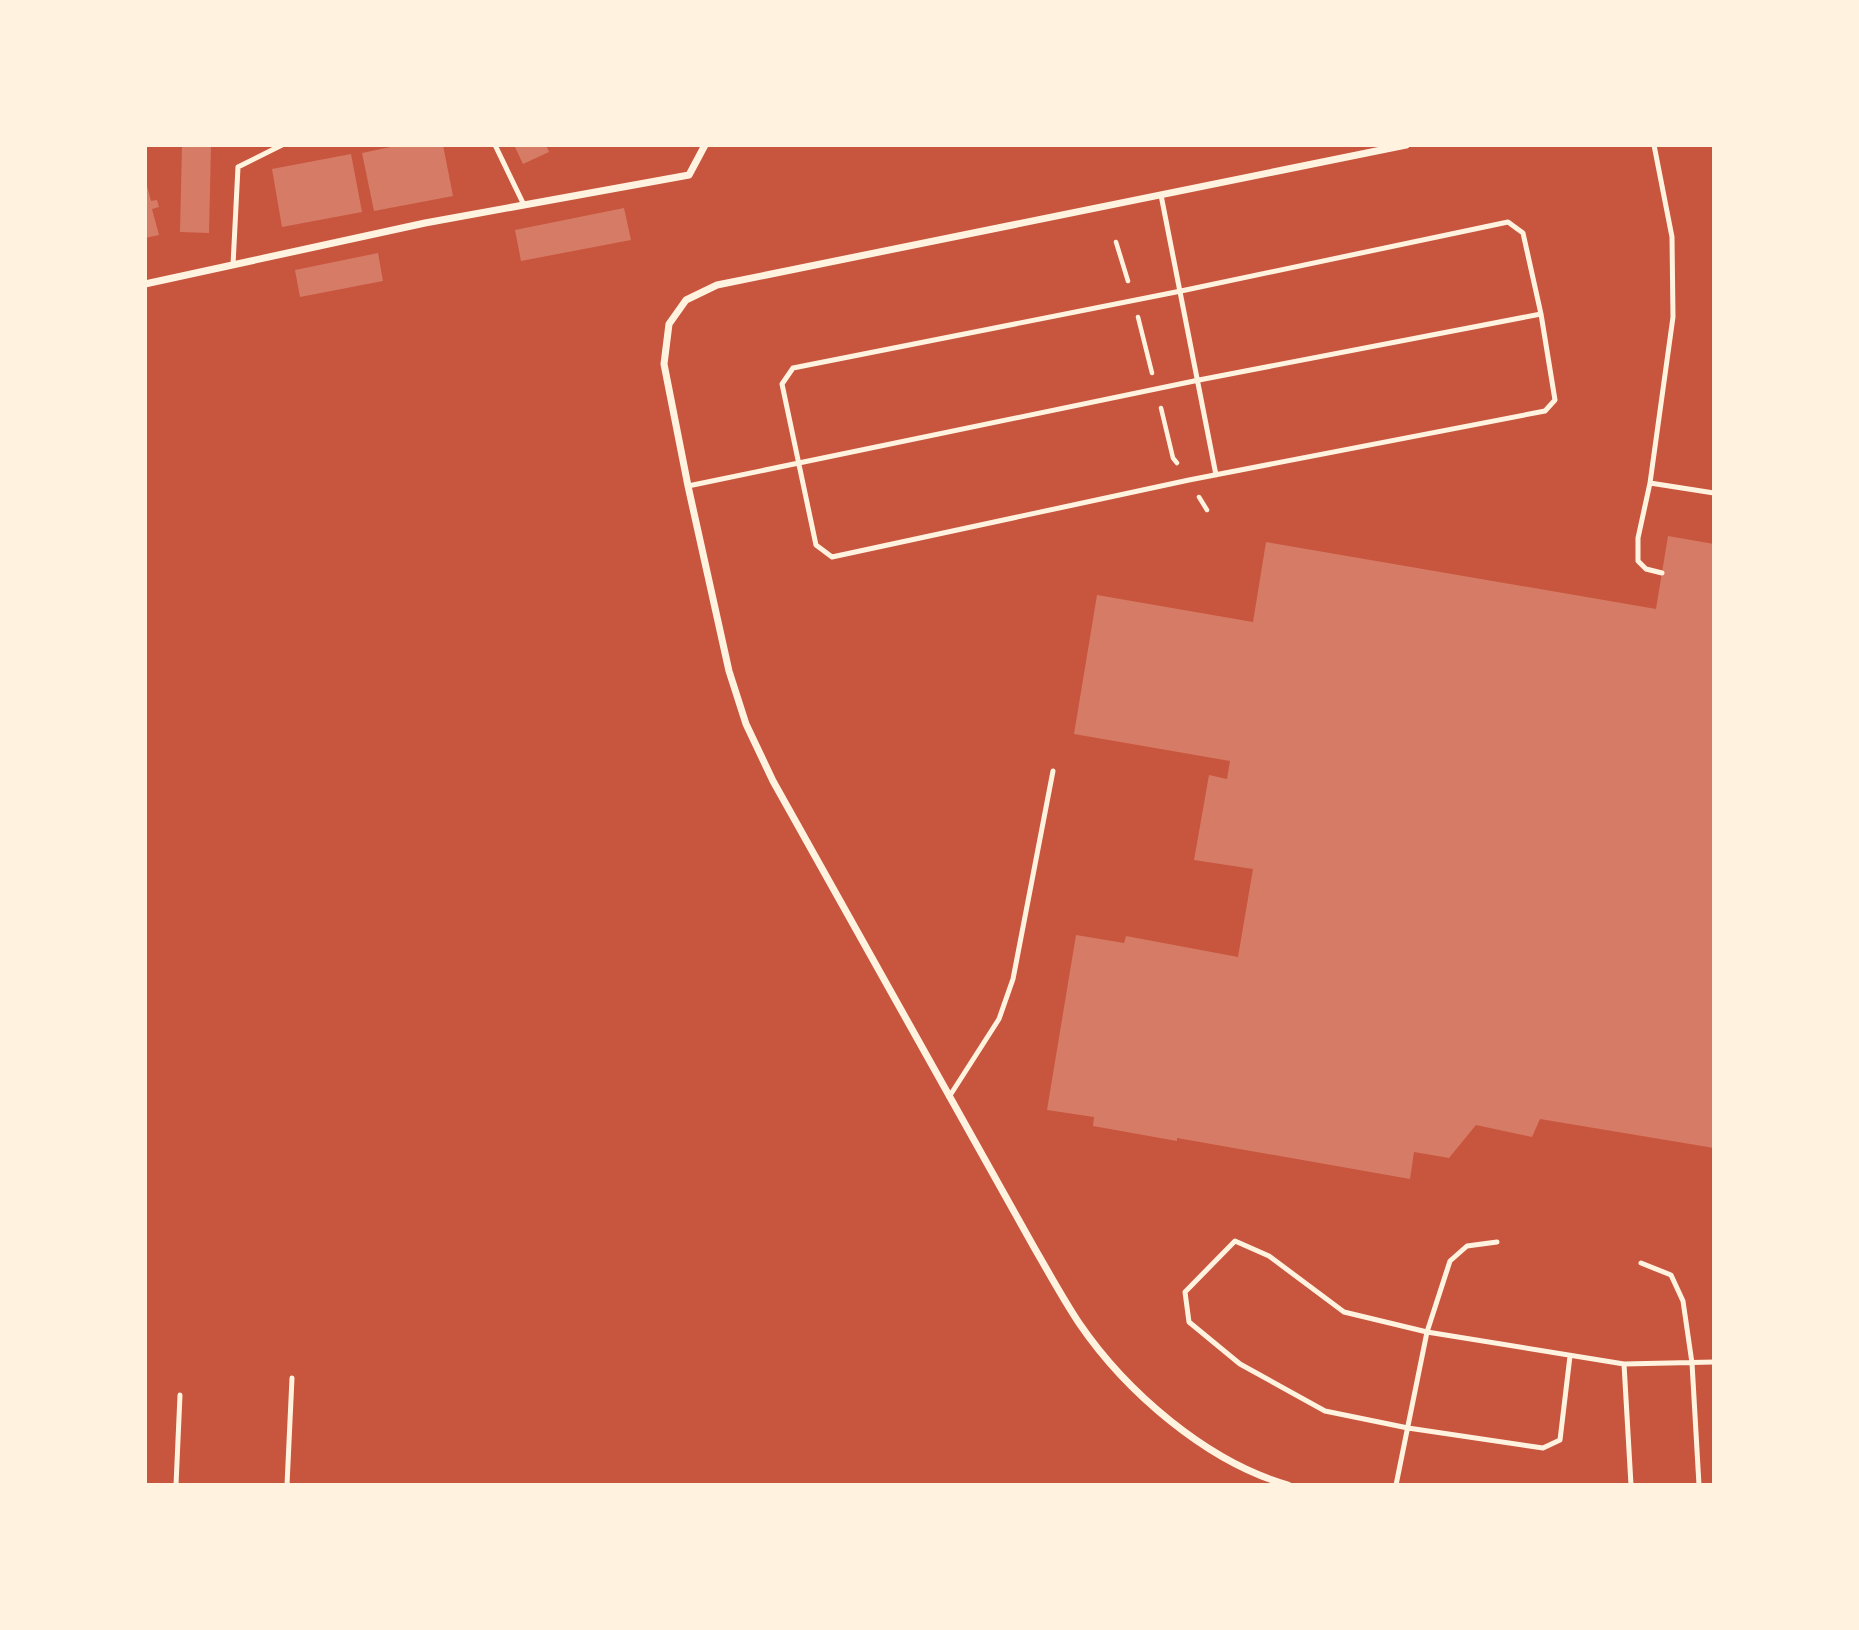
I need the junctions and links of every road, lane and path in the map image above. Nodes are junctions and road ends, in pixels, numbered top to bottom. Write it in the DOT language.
graph roads {
  1 [pos="282,145"];
  2 [pos="495,145"];
  3 [pos="705,145"];
  4 [pos="1406,145"];
  5 [pos="1654,145"];
  6 [pos="1161,195"];
  7 [pos="524,205"];
  8 [pos="233,265"];
  9 [pos="145,284"];
  10 [pos="1181,291"];
  11 [pos="1541,314"];
  12 [pos="1199,380"];
  13 [pos="797,465"];
  14 [pos="1216,475"];
  15 [pos="1650,483"];
  16 [pos="688,486"];
  17 [pos="1714,493"];
  18 [pos="1662,573"];
  19 [pos="1053,771"];
  20 [pos="950,1097"];
  21 [pos="1497,1242"];
  22 [pos="1641,1263"];
  23 [pos="1427,1332"];
  24 [pos="1570,1356"];
  25 [pos="1714,1362"];
  26 [pos="1692,1363"];
  27 [pos="1625,1364"];
  28 [pos="292,1378"];
  29 [pos="180,1395"];
  30 [pos="1408,1428"];
  31 [pos="176,1485"];
  32 [pos="287,1485"];
  33 [pos="1288,1485"];
  34 [pos="1396,1485"];
  35 [pos="1631,1485"];
  36 [pos="1699,1485"];
  1 -- 8 [label="lane"];
  2 -- 7 [label="lane"];
  3 -- 7 [label="street"];
  4 -- 6 [label="street"];
  5 -- 15 [label="lane"];
  6 -- 10 [label="lane"];
  6 -- 16 [label="street"];
  7 -- 8 [label="street"];
  8 -- 9 [label="street"];
  10 -- 11 [label="lane"];
  10 -- 12 [label="lane"];
  10 -- 13 [label="lane"];
  11 -- 12 [label="lane"];
  11 -- 14 [label="lane"];
  12 -- 13 [label="lane"];
  12 -- 14 [label="lane"];
  13 -- 14 [label="lane"];
  13 -- 16 [label="lane"];
  15 -- 17 [label="lane"];
  15 -- 18 [label="lane"];
  16 -- 20 [label="street"];
  19 -- 20 [label="lane"];
  20 -- 33 [label="street"];
  21 -- 23 [label="lane"];
  22 -- 26 [label="lane"];
  23 -- 24 [label="lane"];
  23 -- 30 [label="lane"];
  23 -- 30 [label="lane"];
  24 -- 27 [label="lane"];
  24 -- 30 [label="lane"];
  25 -- 26 [label="lane"];
  26 -- 27 [label="lane"];
  26 -- 36 [label="lane"];
  27 -- 35 [label="lane"];
  28 -- 32 [label="lane"];
  29 -- 31 [label="lane"];
  30 -- 34 [label="lane"];
}
